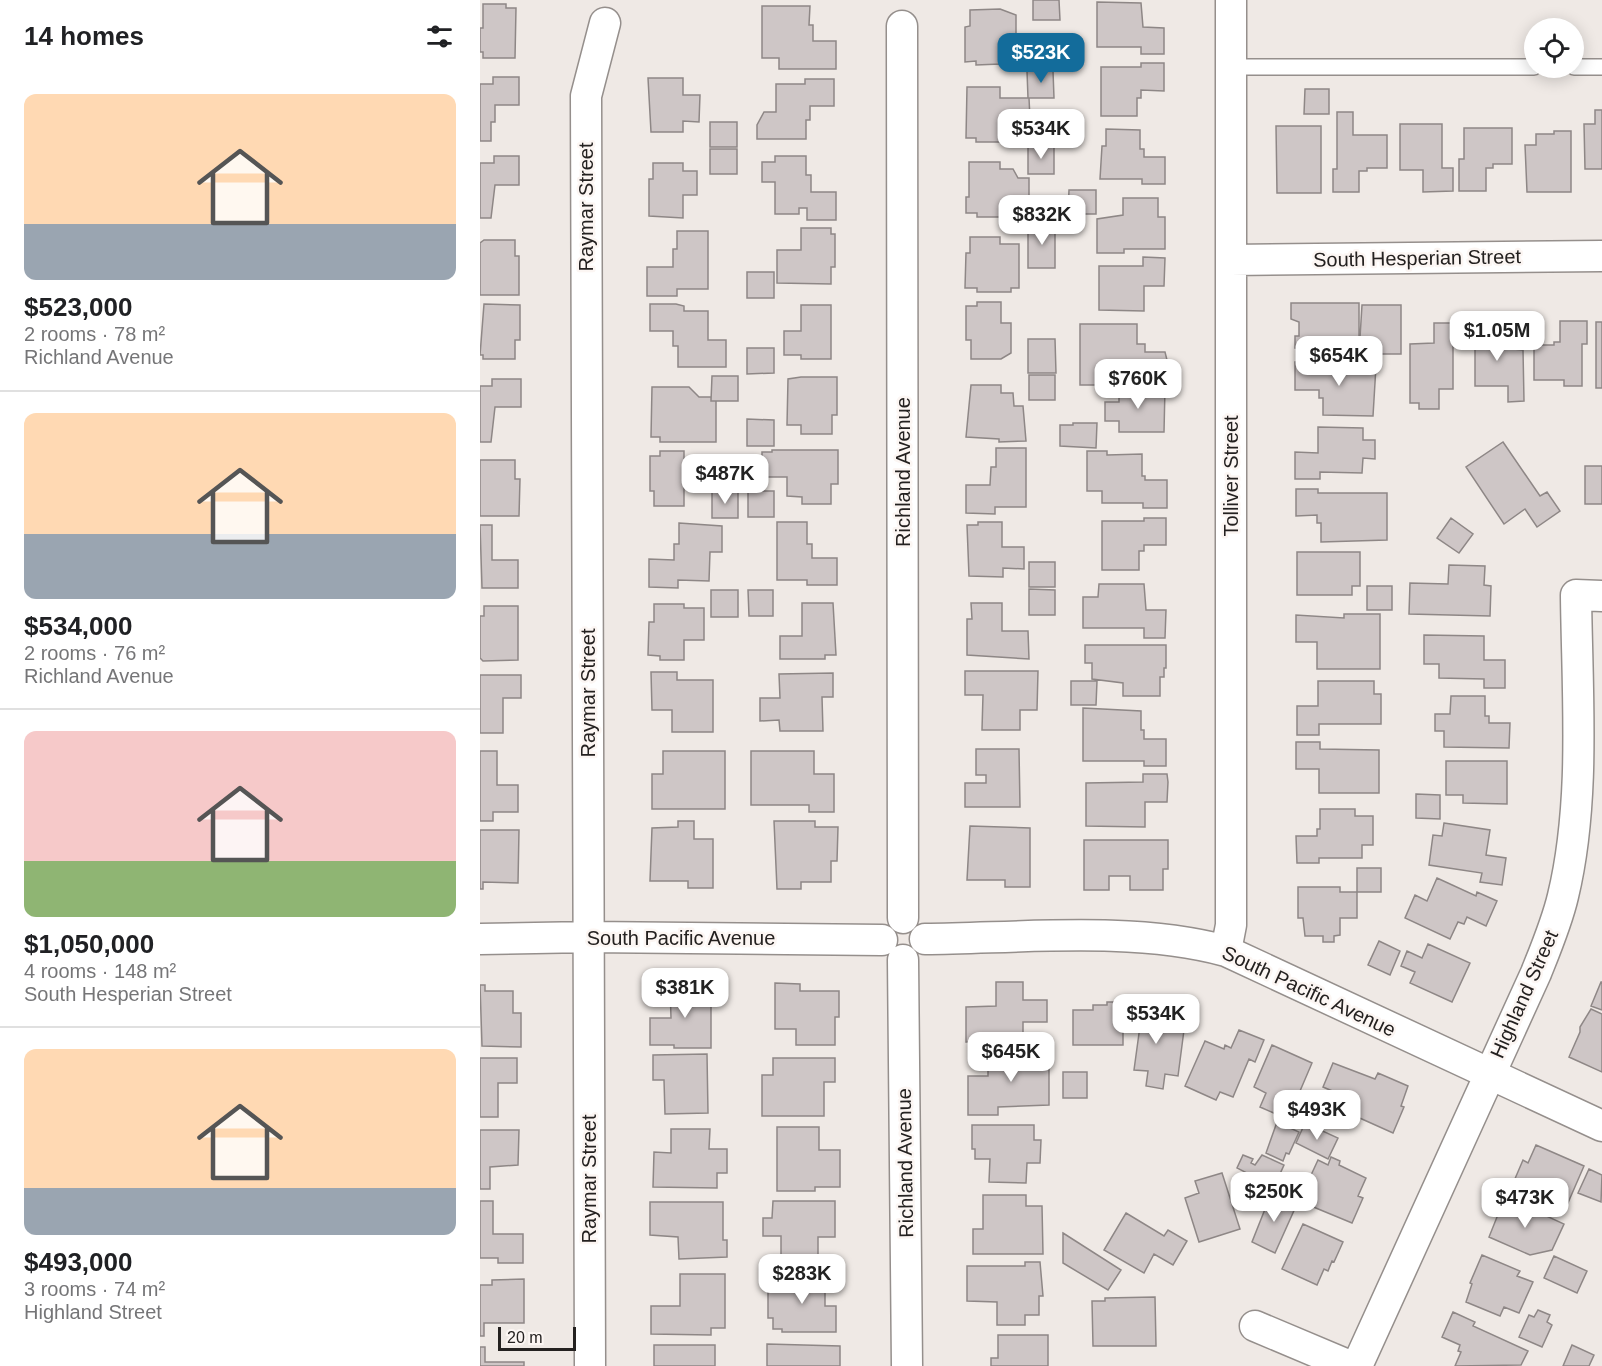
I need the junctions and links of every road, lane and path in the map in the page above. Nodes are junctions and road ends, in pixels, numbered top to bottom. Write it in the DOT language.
graph roads {
  1 [pos="1231,0"];
  2 [pos="605,23"];
  3 [pos="902,26"];
  4 [pos="1231,67"];
  5 [pos="1524,67"];
  6 [pos="1584,67"];
  7 [pos="1602,67"];
  8 [pos="1602,256"];
  9 [pos="1231,260"];
  10 [pos="1589,596"];
  11 [pos="903,918"];
  12 [pos="589,937"];
  13 [pos="480,939"];
  14 [pos="925,939"];
  15 [pos="882,940"];
  16 [pos="1226,951"];
  17 [pos="903,960"];
  18 [pos="1488,1075"];
  19 [pos="1602,1126"];
  20 [pos="1256,1326"];
  21 [pos="590,1366"];
  22 [pos="907,1366"];
  23 [pos="1350,1366"];
  24 [pos="1357,1366"];
  1 -- 4 [label="street, Tolliver Street"];
  2 -- 12 [label="street, Raymar Street"];
  3 -- 11 [label="street, Richland Avenue"];
  4 -- 5 [label="lane"];
  4 -- 9 [label="street, Tolliver Street"];
  6 -- 7 [label="lane"];
  8 -- 9 [label="street, South Hesperian Street"];
  9 -- 16 [label="street, Tolliver Street"];
  10 -- 18 [label="street, Highland Street"];
  11 -- 14 [label="street"];
  11 -- 15 [label="street"];
  12 -- 13 [label="street, South Pacific Avenue"];
  12 -- 15 [label="street, South Pacific Avenue"];
  12 -- 21 [label="street, Raymar Street"];
  14 -- 16 [label="street, South Pacific Avenue"];
  14 -- 17 [label="street"];
  15 -- 17 [label="street"];
  16 -- 18 [label="street, South Pacific Avenue"];
  17 -- 22 [label="street, Richland Avenue"];
  18 -- 19 [label="street, South Pacific Avenue"];
  18 -- 24 [label="street, Highland Street"];
  20 -- 23 [label="street"];
}
